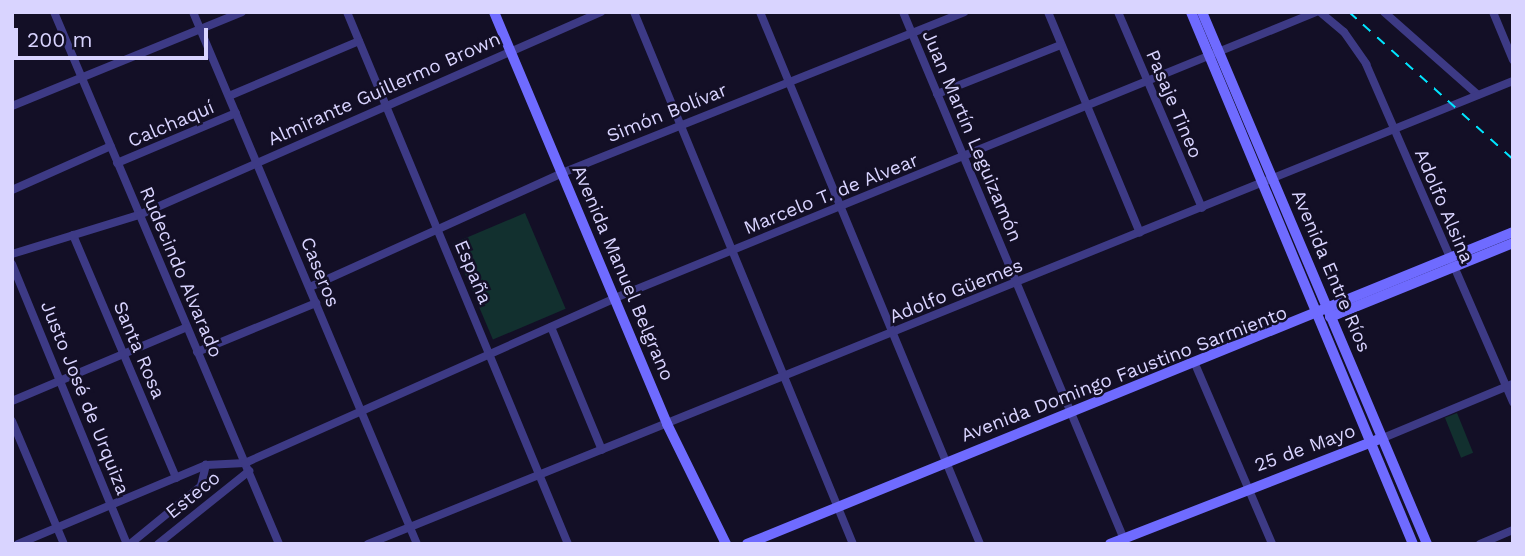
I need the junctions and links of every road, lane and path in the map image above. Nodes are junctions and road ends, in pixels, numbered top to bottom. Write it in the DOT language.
graph roads {
  1 [pos="54,12"];
  2 [pos="193,12"];
  3 [pos="242,12"];
  4 [pos="347,12"];
  5 [pos="494,12"];
  6 [pos="601,12"];
  7 [pos="634,12"];
  8 [pos="760,12"];
  9 [pos="903,12"];
  10 [pos="964,12"];
  11 [pos="1048,12"];
  12 [pos="1118,12"];
  13 [pos="1191,12"];
  14 [pos="1202,12"];
  15 [pos="1318,12"];
  16 [pos="1384,12"];
  17 [pos="1493,12"];
  18 [pos="200,29"];
  19 [pos="912,34"];
  20 [pos="359,41"];
  21 [pos="1061,45"];
  22 [pos="511,49"];
  23 [pos="1215,55"];
  24 [pos="1513,60"];
  25 [pos="81,77"];
  26 [pos="1513,81"];
  27 [pos="789,82"];
  28 [pos="1148,82"];
  29 [pos="937,94"];
  30 [pos="1478,95"];
  31 [pos="229,96"];
  32 [pos="387,104"];
  33 [pos="12,106"];
  34 [pos="1089,107"];
  35 [pos="236,113"];
  36 [pos="680,125"];
  37 [pos="1394,129"];
  38 [pos="111,146"];
  39 [pos="964,157"];
  40 [pos="257,162"];
  41 [pos="117,163"];
  42 [pos="562,173"];
  43 [pos="1274,182"];
  44 [pos="1263,187"];
  45 [pos="12,190"];
  46 [pos="840,206"];
  47 [pos="1202,208"];
  48 [pos="139,215"];
  49 [pos="438,229"];
  50 [pos="1513,232"];
  51 [pos="1140,233"];
  52 [pos="73,235"];
  53 [pos="1513,243"];
  54 [pos="733,250"];
  55 [pos="12,254"];
  56 [pos="1451,263"];
  57 [pos="12,264"];
  58 [pos="1017,283"];
  59 [pos="310,287"];
  60 [pos="615,298"];
  61 [pos="316,303"];
  62 [pos="1325,314"];
  63 [pos="187,327"];
  64 [pos="551,327"];
  65 [pos="893,333"];
  66 [pos="197,352"];
  67 [pos="490,353"];
  68 [pos="123,354"];
  69 [pos="1195,363"];
  70 [pos="786,376"];
  71 [pos="62,379"];
  72 [pos="1510,386"];
  73 [pos="12,401"];
  74 [pos="1513,402"];
  75 [pos="361,409"];
  76 [pos="1072,412"];
  77 [pos="12,421"];
  78 [pos="667,424"];
  79 [pos="1382,438"];
  80 [pos="1371,443"];
  81 [pos="602,450"];
  82 [pos="946,463"];
  83 [pos="206,466"];
  84 [pos="247,467"];
  85 [pos="540,475"];
  86 [pos="176,478"];
  87 [pos="1250,488"];
  88 [pos="111,505"];
  89 [pos="840,506"];
  90 [pos="57,527"];
  91 [pos="410,528"];
  92 [pos="1513,530"];
  93 [pos="1125,541"];
  94 [pos="18,544"];
  95 [pos="64,544"];
  96 [pos="128,544"];
  97 [pos="158,544"];
  98 [pos="279,544"];
  99 [pos="368,544"];
  100 [pos="416,544"];
  101 [pos="568,544"];
  102 [pos="726,544"];
  103 [pos="747,544"];
  104 [pos="853,544"];
  105 [pos="980,544"];
  106 [pos="1110,544"];
  107 [pos="1272,544"];
  108 [pos="1413,544"];
  109 [pos="1427,544"];
  110 [pos="1480,544"];
  1 -- 25 [label="street, Rudecindo Alvarado"];
  2 -- 18 [label="street, Caseros"];
  3 -- 18 [label="street"];
  4 -- 20 [label="street, España"];
  5 -- 22 [label="main road, Avenida Manuel Belgrano"];
  6 -- 22 [label="street, Almirante Guillermo Brown"];
  7 -- 36 [label="street"];
  8 -- 27 [label="street"];
  9 -- 19 [label="street, Juan Martín Leguizamón"];
  10 -- 19 [label="street, Simón Bolívar"];
  11 -- 21 [label="street"];
  12 -- 28 [label="street, Pasaje Tineo"];
  13 -- 23 [label="main road, Avenida Entre Ríos"];
  14 -- 23 [label="main road, Avenida Entre Ríos"];
  15 -- 23 [label="street, Marcelo T. de Alvear"];
  15 -- 37 [label="street, Adolfo Alsina"];
  16 -- 30 [label="street"];
  17 -- 24 [label="street"];
  18 -- 25 [label="street"];
  18 -- 31 [label="street, Caseros"];
  19 -- 27 [label="street, Simón Bolívar"];
  19 -- 29 [label="street, Juan Martín Leguizamón"];
  20 -- 31 [label="street"];
  20 -- 32 [label="street, España"];
  21 -- 29 [label="street"];
  21 -- 34 [label="street"];
  22 -- 32 [label="street, Almirante Guillermo Brown"];
  22 -- 42 [label="main road, Avenida Manuel Belgrano"];
  23 -- 28 [label="street, Marcelo T. de Alvear"];
  23 -- 43 [label="main road, Avenida Entre Ríos"];
  23 -- 44 [label="main road, Avenida Entre Ríos"];
  25 -- 33 [label="street"];
  25 -- 38 [label="street, Rudecindo Alvarado"];
  26 -- 30 [label="street, Adolfo Güemes"];
  27 -- 36 [label="street, Simón Bolívar"];
  27 -- 46 [label="street"];
  28 -- 34 [label="street, Marcelo T. de Alvear"];
  28 -- 47 [label="street, Pasaje Tineo"];
  29 -- 39 [label="street, Juan Martín Leguizamón"];
  30 -- 37 [label="street, Adolfo Güemes"];
  31 -- 35 [label="street, Caseros"];
  32 -- 40 [label="street, Almirante Guillermo Brown"];
  32 -- 49 [label="street, España"];
  34 -- 39 [label="street, Marcelo T. de Alvear"];
  34 -- 51 [label="street"];
  35 -- 40 [label="street, Caseros"];
  35 -- 41 [label="street, Calchaquí"];
  36 -- 42 [label="street, Simón Bolívar"];
  36 -- 54 [label="street"];
  37 -- 43 [label="street, Adolfo Güemes"];
  37 -- 56 [label="street, Adolfo Alsina"];
  38 -- 41 [label="street, Rudecindo Alvarado"];
  38 -- 45 [label="street, Calchaquí"];
  39 -- 46 [label="street, Marcelo T. de Alvear"];
  39 -- 58 [label="street, Juan Martín Leguizamón"];
  40 -- 48 [label="street, Almirante Guillermo Brown"];
  40 -- 59 [label="street, Caseros"];
  41 -- 48 [label="street, Rudecindo Alvarado"];
  42 -- 49 [label="street, Simón Bolívar"];
  42 -- 60 [label="main road, Avenida Manuel Belgrano"];
  43 -- 44 [label="street, Adolfo Güemes"];
  43 -- 62 [label="main road, Avenida Entre Ríos"];
  44 -- 47 [label="street, Adolfo Güemes"];
  44 -- 62 [label="main road, Avenida Entre Ríos"];
  46 -- 54 [label="street, Marcelo T. de Alvear"];
  46 -- 65 [label="street"];
  47 -- 51 [label="street, Adolfo Güemes"];
  48 -- 52 [label="street, Almirante Guillermo Brown"];
  48 -- 63 [label="street, Rudecindo Alvarado"];
  49 -- 59 [label="street, Simón Bolívar"];
  49 -- 67 [label="street, España"];
  50 -- 56 [label="main road, Avenida Domingo Faustino Sarmiento"];
  51 -- 58 [label="street, Adolfo Güemes"];
  52 -- 55 [label="street, Almirante Guillermo Brown"];
  52 -- 68 [label="street, Santa Rosa"];
  53 -- 56 [label="main road, Avenida Domingo Faustino Sarmiento"];
  54 -- 60 [label="street, Marcelo T. de Alvear"];
  54 -- 70 [label="street"];
  56 -- 62 [label="main road, Avenida Domingo Faustino Sarmiento"];
  56 -- 72 [label="street, Adolfo Alsina"];
  57 -- 71 [label="street, Justo José de Urquiza"];
  58 -- 65 [label="street, Adolfo Güemes"];
  58 -- 76 [label="street, Juan Martín Leguizamón"];
  59 -- 61 [label="street, Caseros"];
  60 -- 64 [label="street, Marcelo T. de Alvear"];
  60 -- 78 [label="main road, Avenida Manuel Belgrano"];
  61 -- 66 [label="street"];
  61 -- 75 [label="street, Caseros"];
  62 -- 69 [label="main road, Avenida Domingo Faustino Sarmiento"];
  62 -- 79 [label="main road, Avenida Entre Ríos"];
  62 -- 80 [label="main road, Avenida Entre Ríos"];
  63 -- 66 [label="street, Rudecindo Alvarado"];
  63 -- 68 [label="street"];
  64 -- 67 [label="street, Marcelo T. de Alvear"];
  64 -- 81 [label="street"];
  65 -- 70 [label="street, Adolfo Güemes"];
  65 -- 82 [label="street"];
  66 -- 84 [label="street, Rudecindo Alvarado"];
  67 -- 75 [label="street, Marcelo T. de Alvear"];
  67 -- 85 [label="street, España"];
  68 -- 71 [label="street"];
  68 -- 86 [label="street, Santa Rosa"];
  69 -- 76 [label="main road, Avenida Domingo Faustino Sarmiento"];
  69 -- 87 [label="street"];
  70 -- 78 [label="street, Adolfo Güemes"];
  70 -- 89 [label="street"];
  71 -- 73 [label="street"];
  71 -- 88 [label="street, Justo José de Urquiza"];
  72 -- 74 [label="street, Adolfo Alsina"];
  72 -- 79 [label="street, 25 de Mayo"];
  75 -- 84 [label="street, Marcelo T. de Alvear"];
  75 -- 91 [label="street, Caseros"];
  76 -- 82 [label="main road, Avenida Domingo Faustino Sarmiento"];
  76 -- 93 [label="street, Juan Martín Leguizamón"];
  77 -- 90 [label="street"];
  78 -- 81 [label="street, Adolfo Güemes"];
  78 -- 102 [label="main road, Avenida Manuel Belgrano"];
  79 -- 80 [label="main road, 25 de Mayo"];
  79 -- 109 [label="main road, Avenida Entre Ríos"];
  80 -- 87 [label="main road, 25 de Mayo"];
  80 -- 108 [label="main road, Avenida Entre Ríos"];
  81 -- 85 [label="street, Adolfo Güemes"];
  82 -- 89 [label="main road, Avenida Domingo Faustino Sarmiento"];
  82 -- 105 [label="street"];
  83 -- 84 [label="street"];
  83 -- 86 [label="street"];
  83 -- 96 [label="street, Esteco"];
  84 -- 97 [label="street, Esteco"];
  84 -- 98 [label="street, Rudecindo Alvarado"];
  85 -- 91 [label="street, Adolfo Güemes"];
  85 -- 101 [label="street, España"];
  86 -- 88 [label="street"];
  87 -- 93 [label="main road, 25 de Mayo"];
  87 -- 107 [label="street"];
  88 -- 90 [label="street"];
  88 -- 96 [label="street, Justo José de Urquiza"];
  89 -- 103 [label="main road, Avenida Domingo Faustino Sarmiento"];
  89 -- 104 [label="street"];
  90 -- 94 [label="street"];
  90 -- 95 [label="street"];
  91 -- 99 [label="street, Adolfo Güemes"];
  91 -- 100 [label="street, Caseros"];
  92 -- 110 [label="street"];
  93 -- 106 [label="main road, 25 de Mayo"];
}
